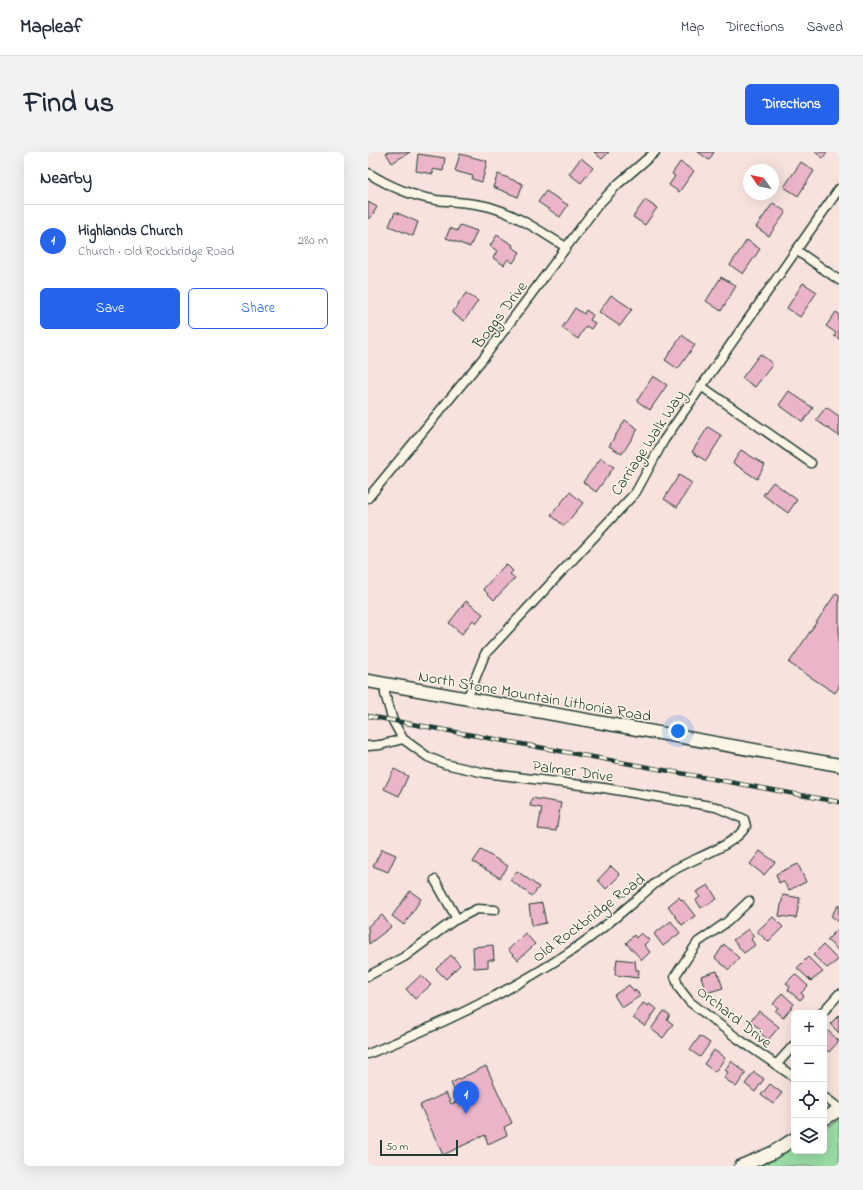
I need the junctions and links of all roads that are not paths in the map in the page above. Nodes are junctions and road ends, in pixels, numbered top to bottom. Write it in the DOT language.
graph roads {
  1 [pos="655,152"];
  2 [pos="368,173"];
  3 [pos="839,189"];
  4 [pos="566,247"];
  5 [pos="796,250"];
  6 [pos="839,280"];
  7 [pos="702,386"];
  8 [pos="811,463"];
  9 [pos="368,498"];
  10 [pos="368,681"];
  11 [pos="385,684"];
  12 [pos="467,699"];
  13 [pos="403,739"];
  14 [pos="368,746"];
  15 [pos="839,765"];
  16 [pos="744,819"];
  17 [pos="435,880"];
  18 [pos="749,901"];
  19 [pos="495,910"];
  20 [pos="457,919"];
  21 [pos="368,976"];
  22 [pos="839,994"];
  23 [pos="825,1010"];
  24 [pos="793,1046"];
  25 [pos="368,1054"];
  26 [pos="776,1065"];
  27 [pos="791,1075"];
  28 [pos="827,1100"];
  29 [pos="839,1109"];
  30 [pos="826,1118"];
  31 [pos="791,1141"];
  32 [pos="741,1166"];
  1 -- 4 [label="street, Boggs Drive"];
  2 -- 4 [label="street"];
  3 -- 5 [label="street, Carriage Walk Way"];
  4 -- 9 [label="street, Boggs Drive"];
  5 -- 6 [label="street"];
  5 -- 7 [label="street, Carriage Walk Way"];
  7 -- 8 [label="street"];
  7 -- 12 [label="street, Carriage Walk Way"];
  10 -- 11 [label="main road, North Stone Mountain Lithonia Road"];
  11 -- 12 [label="main road, North Stone Mountain Lithonia Road"];
  11 -- 13 [label="street, Palmer Drive"];
  12 -- 15 [label="main road, North Stone Mountain Lithonia Road"];
  13 -- 14 [label="street"];
  13 -- 16 [label="street, Palmer Drive"];
  16 -- 25 [label="street, Old Rockbridge Road"];
  17 -- 20 [label="street"];
  18 -- 26 [label="street, Orchard Drive"];
  19 -- 20 [label="street"];
  20 -- 21 [label="street"];
  22 -- 23 [label="street"];
  24 -- 26 [label="street"];
  26 -- 27 [label="street, Orchard Drive"];
  28 -- 29 [label="street"];
  29 -- 30 [label="main road"];
  31 -- 32 [label="main road"];
}
